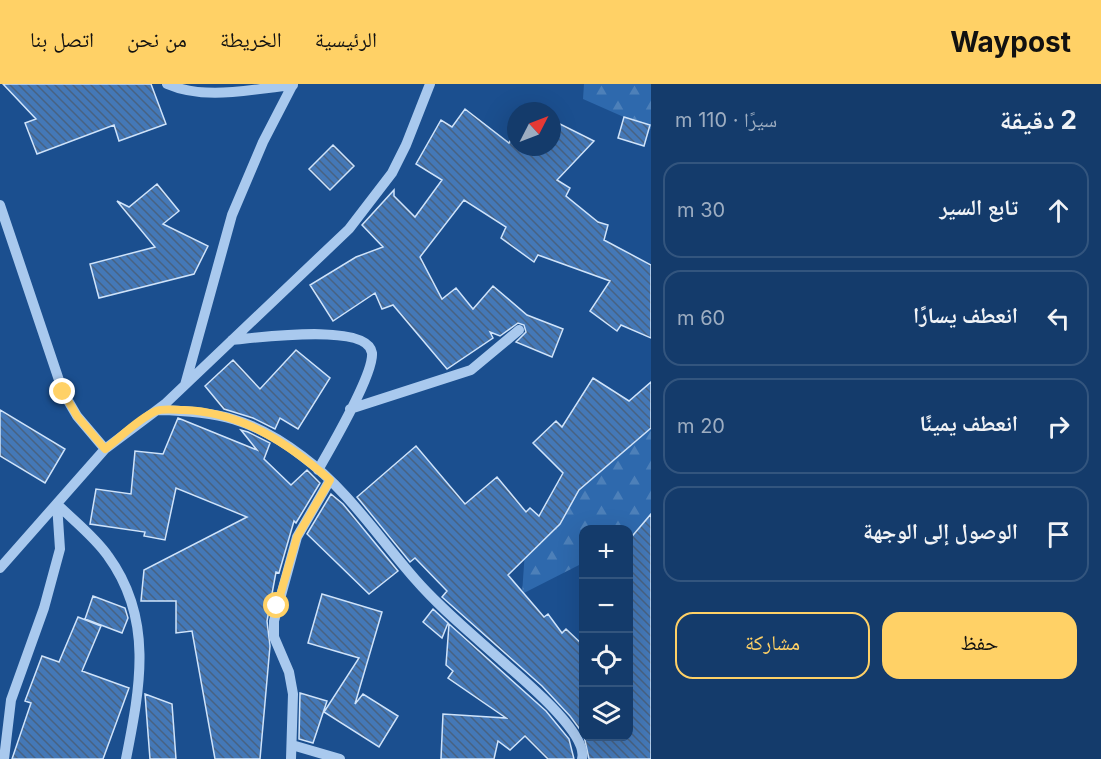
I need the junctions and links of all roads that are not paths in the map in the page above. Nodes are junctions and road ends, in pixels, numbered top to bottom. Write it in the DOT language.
graph roads {
  1 [pos="166,84"];
  2 [pos="293,84"];
  3 [pos="430,84"];
  4 [pos="0,205"];
  5 [pos="519,330"];
  6 [pos="232,340"];
  7 [pos="185,385"];
  8 [pos="350,409"];
  9 [pos="158,410"];
  10 [pos="105,449"];
  11 [pos="318,470"];
  12 [pos="330,480"];
  13 [pos="57,504"];
  14 [pos="0,568"];
  15 [pos="292,745"];
  16 [pos="4,759"];
  17 [pos="126,759"];
  18 [pos="291,759"];
  19 [pos="340,759"];
  20 [pos="582,759"];
  1 -- 2 [label="street"];
  2 -- 7 [label="street"];
  3 -- 6 [label="street"];
  4 -- 10 [label="street"];
  5 -- 8 [label="street"];
  6 -- 7 [label="street"];
  6 -- 8 [label="street"];
  7 -- 9 [label="street"];
  8 -- 11 [label="street"];
  9 -- 10 [label="street"];
  9 -- 11 [label="street"];
  10 -- 13 [label="street"];
  11 -- 12 [label="street"];
  12 -- 15 [label="street"];
  12 -- 20 [label="street"];
  13 -- 14 [label="street"];
  13 -- 16 [label="street"];
  13 -- 17 [label="street"];
  15 -- 18 [label="street"];
  15 -- 19 [label="street"];
}
